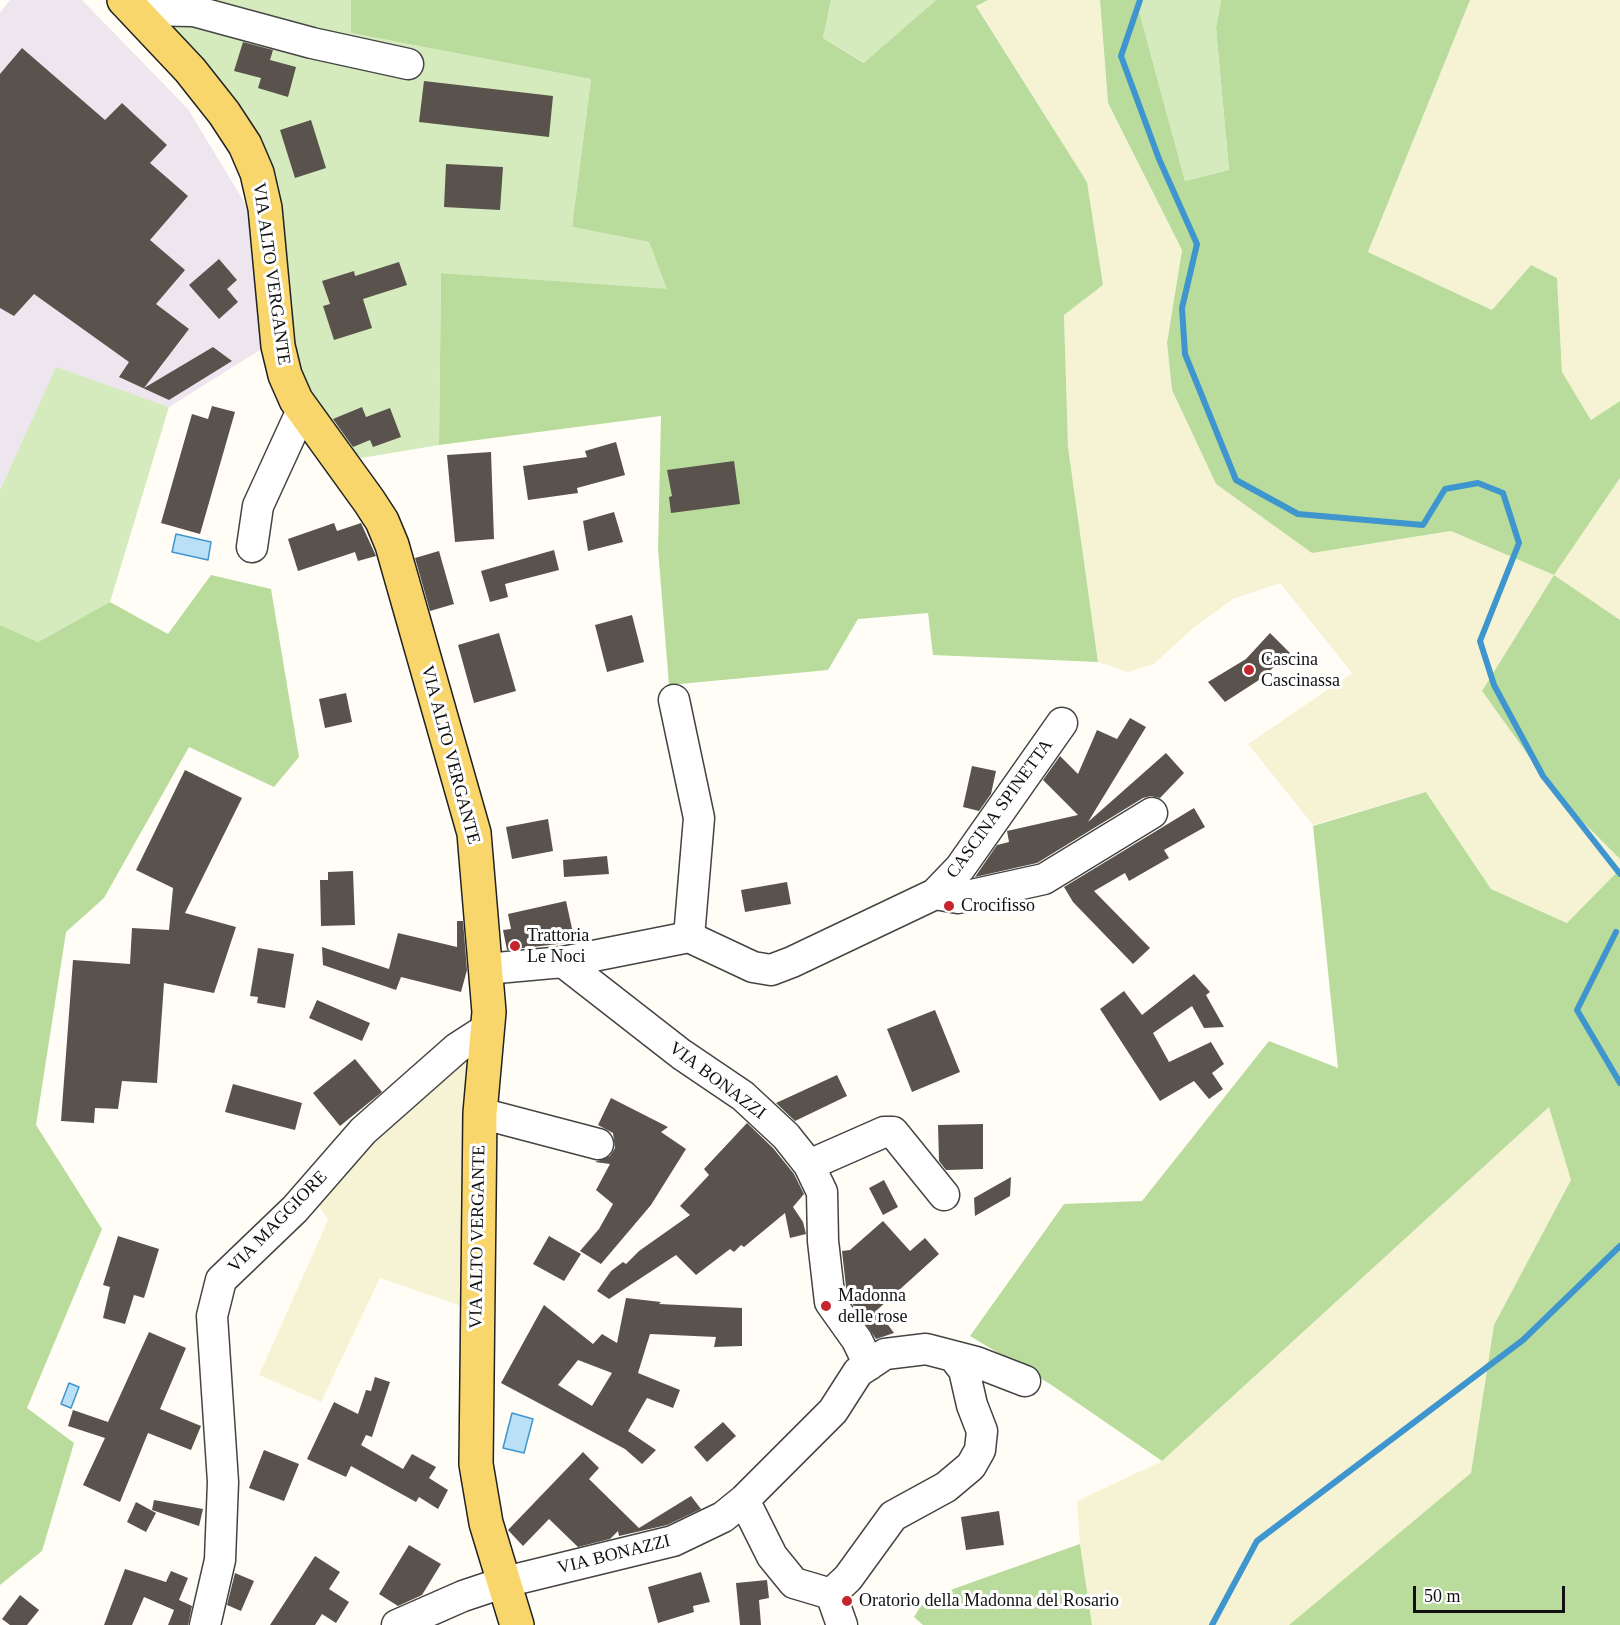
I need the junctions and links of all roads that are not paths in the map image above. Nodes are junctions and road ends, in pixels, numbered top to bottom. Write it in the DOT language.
graph roads {
  1 [pos="129,5"];
  2 [pos="408,64"];
  3 [pos="302,410"];
  4 [pos="252,546"];
  5 [pos="674,700"];
  6 [pos="1062,723"];
  7 [pos="1152,813"];
  8 [pos="935,894"];
  9 [pos="689,937"];
  10 [pos="563,962"];
  11 [pos="486,969"];
  12 [pos="485,1033"];
  13 [pos="480,1113"];
  14 [pos="598,1144"];
  15 [pos="809,1165"];
  16 [pos="944,1195"];
  17 [pos="953,1356"];
  18 [pos="869,1365"];
  19 [pos="1025,1381"];
  20 [pos="744,1500"];
  21 [pos="505,1582"];
  22 [pos="831,1594"];
  23 [pos="205,1625"];
  24 [pos="398,1625"];
  25 [pos="517,1625"];
  26 [pos="842,1625"];
  1 -- 2 [label="street"];
  1 -- 3 [label="main road, VIA ALTO VERGANTE"];
  3 -- 4 [label="street"];
  3 -- 11 [label="main road, VIA ALTO VERGANTE"];
  5 -- 9 [label="street"];
  6 -- 8 [label="street, CASCINA SPINETTA"];
  7 -- 8 [label="street, CASCINA SPINETTA"];
  8 -- 9 [label="street, CASCINA SPINETTA"];
  9 -- 10 [label="street"];
  10 -- 11 [label="street"];
  10 -- 15 [label="street, VIA BONAZZI"];
  11 -- 12 [label="main road, VIA ALTO VERGANTE"];
  12 -- 13 [label="main road, VIA ALTO VERGANTE"];
  12 -- 23 [label="street, VIA MAGGIORE"];
  13 -- 14 [label="street"];
  13 -- 21 [label="main road, VIA ALTO VERGANTE"];
  15 -- 16 [label="street"];
  15 -- 18 [label="street, VIA BONAZZI"];
  17 -- 18 [label="street, VIA BONAZZI"];
  17 -- 19 [label="street, VIA BONAZZI"];
  17 -- 22 [label="street"];
  18 -- 20 [label="street, VIA BONAZZI"];
  20 -- 21 [label="street, VIA BONAZZI"];
  20 -- 22 [label="street"];
  21 -- 24 [label="street, VIA BONAZZI"];
  21 -- 25 [label="main road, VIA ALTO VERGANTE"];
  22 -- 26 [label="street"];
}
